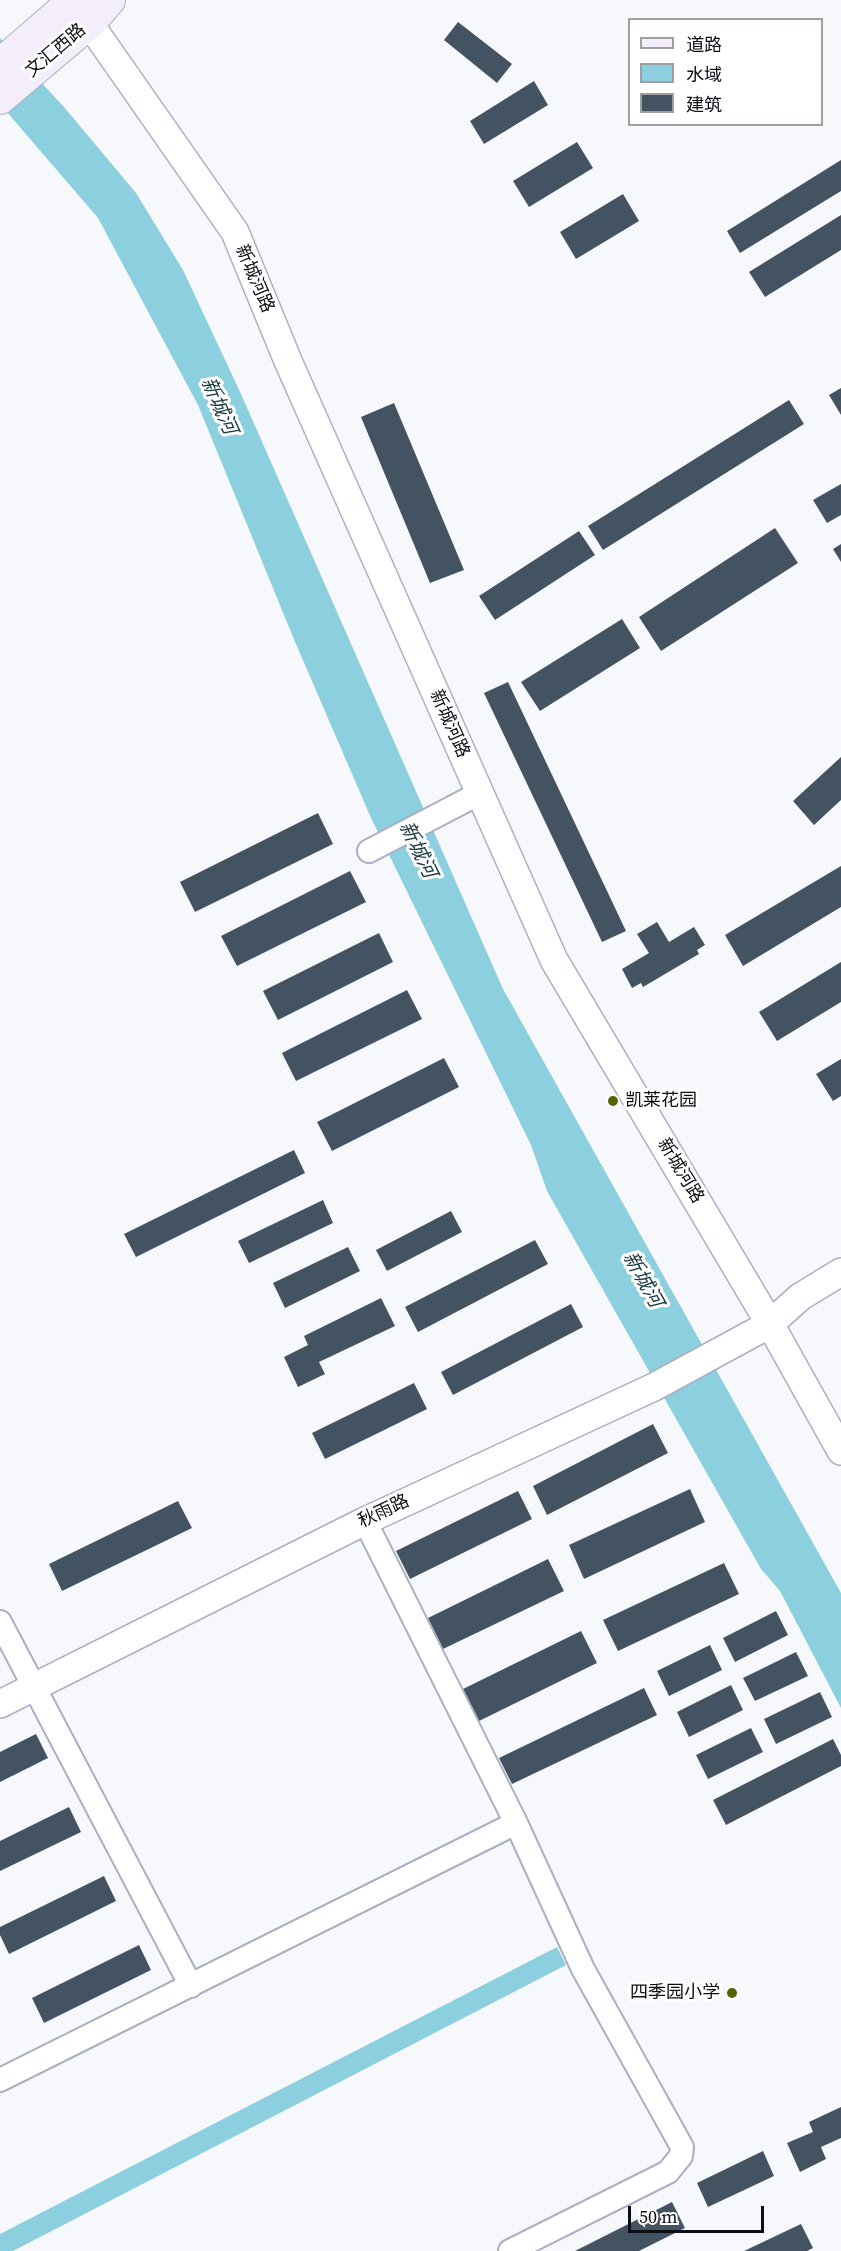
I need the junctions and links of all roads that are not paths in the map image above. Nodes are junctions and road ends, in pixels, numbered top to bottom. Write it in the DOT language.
graph roads {
  1 [pos="81,6"];
  2 [pos="33,53"];
  3 [pos="0,65"];
  4 [pos="0,98"];
  5 [pos="480,793"];
  6 [pos="369,851"];
  7 [pos="841,1272"];
  8 [pos="841,1294"];
  9 [pos="770,1324"];
  10 [pos="841,1451"];
  11 [pos="365,1521"];
  12 [pos="0,1622"];
  13 [pos="33,1686"];
  14 [pos="0,1704"];
  15 [pos="516,1823"];
  16 [pos="191,1986"];
  17 [pos="0,2080"];
  18 [pos="510,2251"];
  1 -- 2 [label="main road, 文汇西路"];
  1 -- 5 [label="street, 新城河路"];
  2 -- 3 [label="main road, 文汇西路"];
  2 -- 4 [label="main road, 文汇西路"];
  5 -- 6 [label="street"];
  5 -- 9 [label="street, 新城河路"];
  7 -- 9 [label="street"];
  8 -- 9 [label="street"];
  9 -- 10 [label="street, 新城河路"];
  9 -- 11 [label="street, 秋雨路"];
  11 -- 13 [label="street, 秋雨路"];
  11 -- 15 [label="street"];
  12 -- 13 [label="street"];
  13 -- 14 [label="street, 秋雨路"];
  13 -- 16 [label="street"];
  15 -- 16 [label="street"];
  15 -- 18 [label="street"];
  16 -- 17 [label="street"];
}
